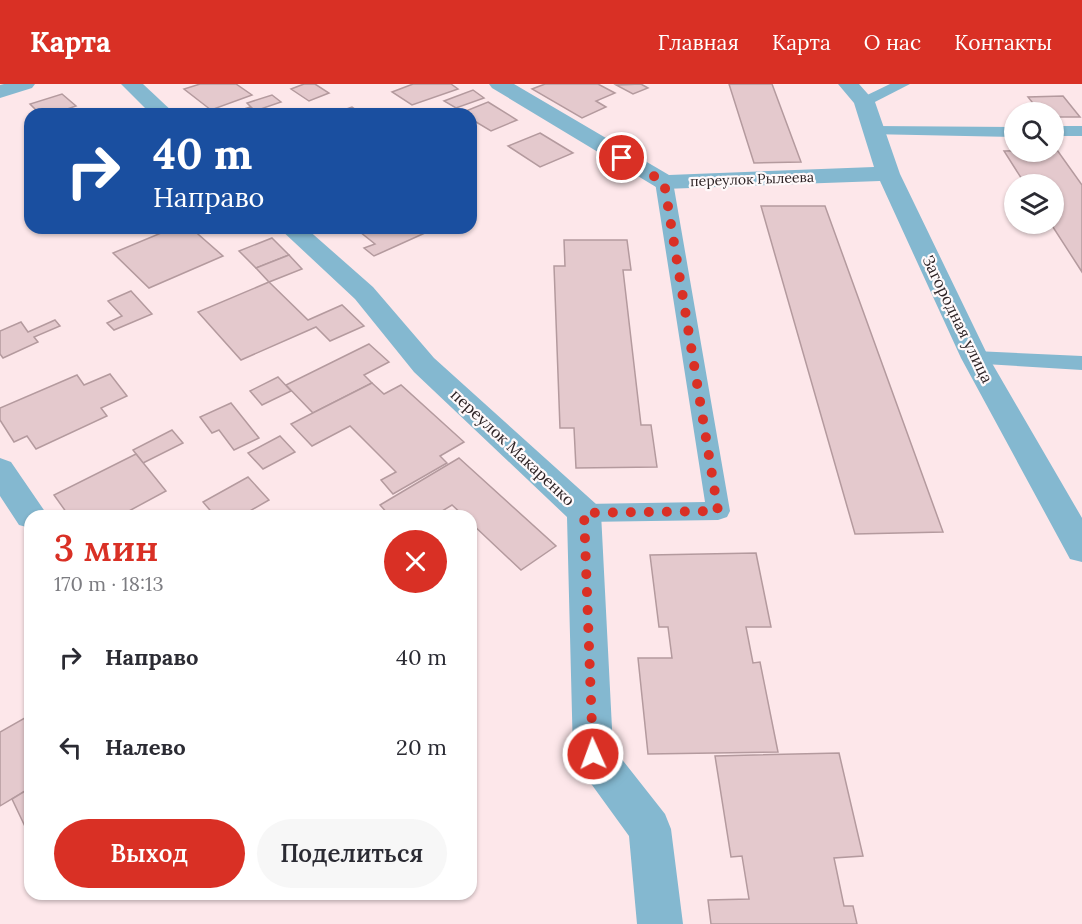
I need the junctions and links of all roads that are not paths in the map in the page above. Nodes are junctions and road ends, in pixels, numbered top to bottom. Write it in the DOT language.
graph roads {
  1 [pos="25,84"];
  2 [pos="131,84"];
  3 [pos="499,84"];
  4 [pos="902,84"];
  5 [pos="0,92"];
  6 [pos="856,93"];
  7 [pos="157,108"];
  8 [pos="874,131"];
  9 [pos="1004,132"];
  10 [pos="1064,132"];
  11 [pos="1079,134"];
  12 [pos="888,174"];
  13 [pos="664,182"];
  14 [pos="298,234"];
  15 [pos="975,358"];
  16 [pos="1082,363"];
  17 [pos="0,470"];
  18 [pos="27,510"];
  19 [pos="584,513"];
  20 [pos="1082,549"];
  21 [pos="660,924"];
  1 -- 5 [label="street"];
  2 -- 7 [label="street"];
  3 -- 13 [label="street"];
  4 -- 6 [label="lane"];
  6 -- 8 [label="street, Загородная улица"];
  8 -- 9 [label="lane"];
  8 -- 12 [label="street, Загородная улица"];
  10 -- 11 [label="lane"];
  12 -- 13 [label="street, переулок Рылеева"];
  12 -- 15 [label="street, Загородная улица"];
  13 -- 19 [label="lane"];
  14 -- 19 [label="street, переулок Макаренко"];
  15 -- 16 [label="lane"];
  15 -- 20 [label="street, Загородная улица"];
  17 -- 18 [label="street"];
  19 -- 21 [label="street, переулок Макаренко"];
}
